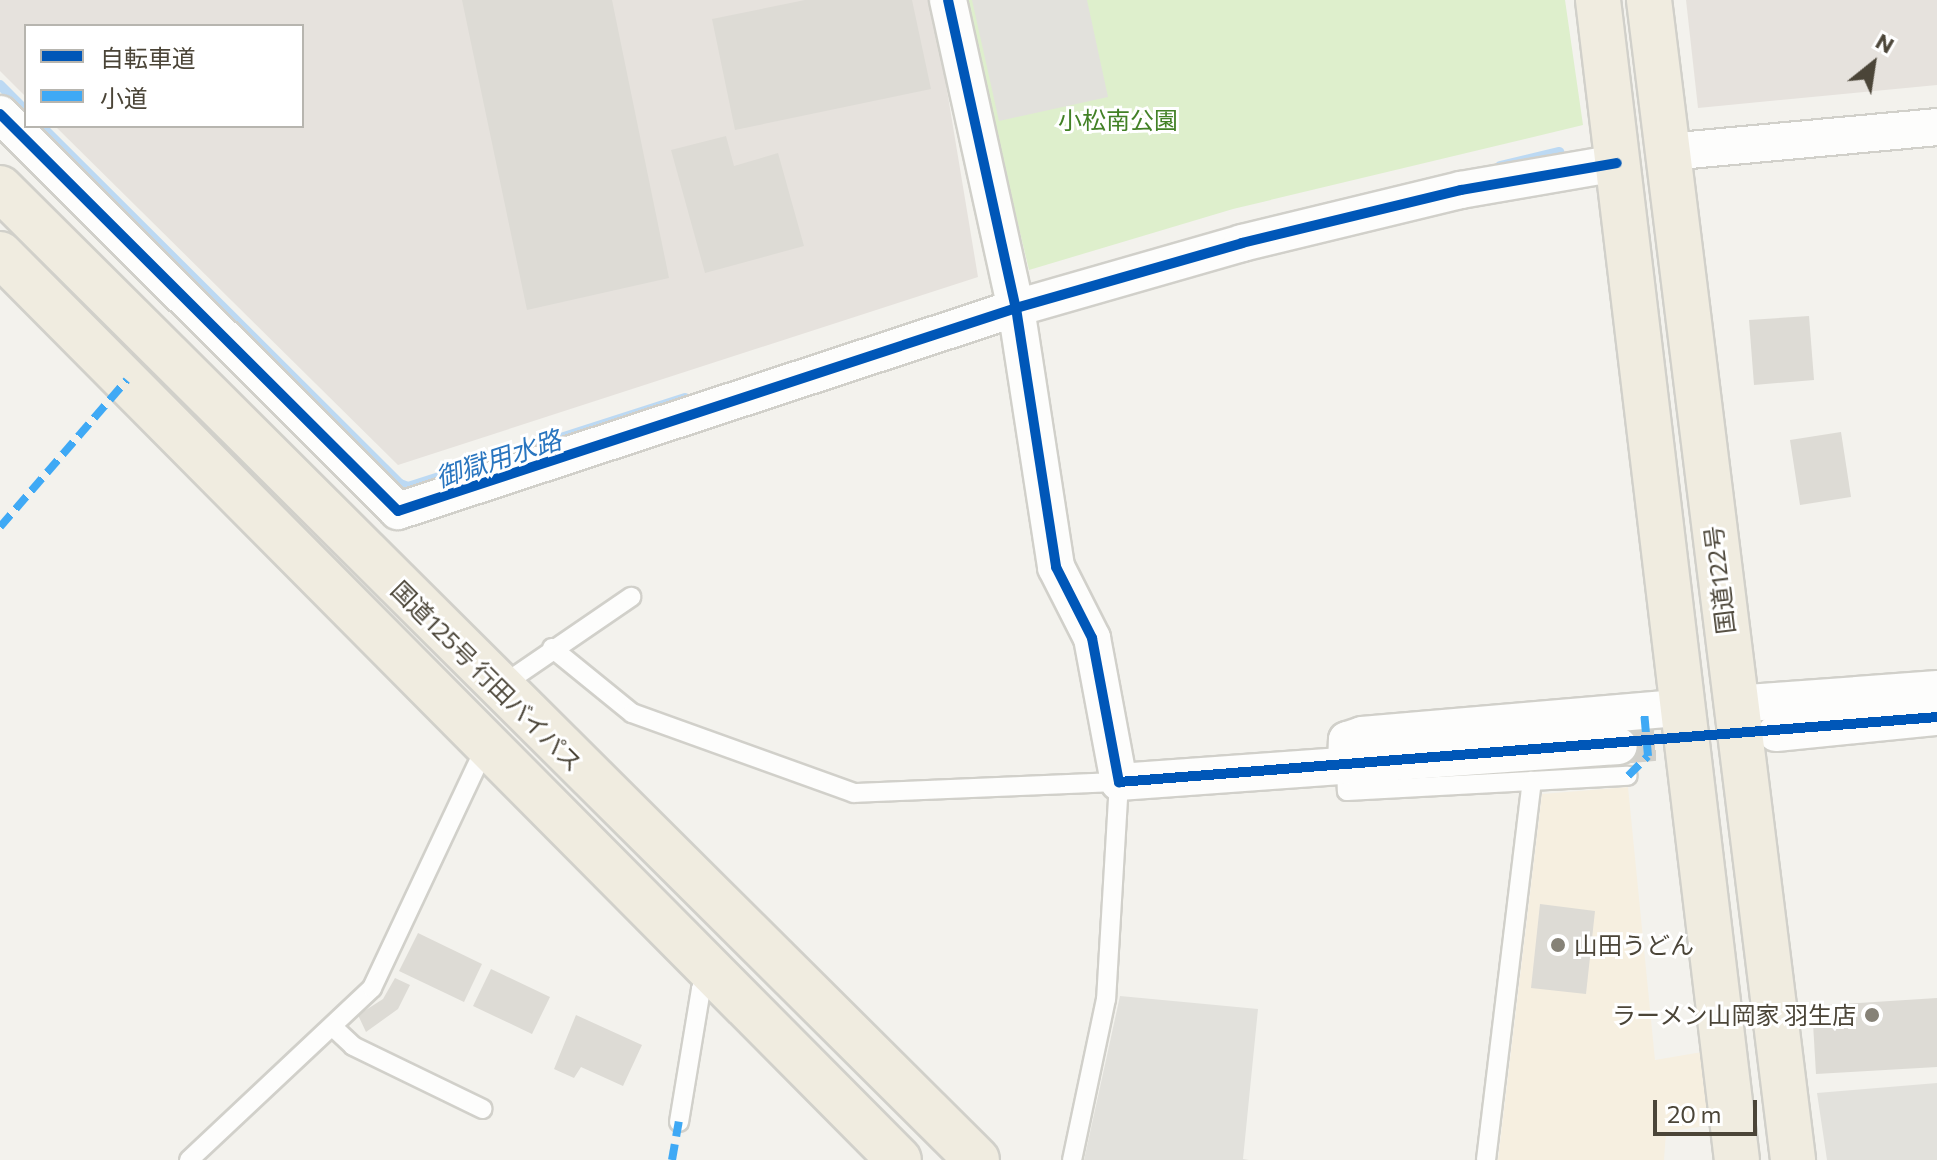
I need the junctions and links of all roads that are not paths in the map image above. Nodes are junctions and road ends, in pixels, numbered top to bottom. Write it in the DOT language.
graph roads {
  1 [pos="948,0"];
  2 [pos="1598,0"];
  3 [pos="1649,0"];
  4 [pos="0,114"];
  5 [pos="1937,127"];
  6 [pos="1668,152"];
  7 [pos="1617,163"];
  8 [pos="0,188"];
  9 [pos="0,254"];
  10 [pos="1016,308"];
  11 [pos="631,597"];
  12 [pos="552,648"];
  13 [pos="499,688"];
  14 [pos="1937,689"];
  15 [pos="1734,704"];
  16 [pos="1686,707"];
  17 [pos="1937,717"];
  18 [pos="1776,733"];
  19 [pos="489,742"];
  20 [pos="1623,761"];
  21 [pos="1346,766"];
  22 [pos="1532,781"];
  23 [pos="1119,782"];
  24 [pos="714,971"];
  25 [pos="334,1028"];
  26 [pos="483,1109"];
  27 [pos="679,1122"];
  28 [pos="189,1160"];
  29 [pos="899,1160"];
  30 [pos="977,1160"];
  31 [pos="1072,1160"];
  32 [pos="1486,1160"];
  33 [pos="1737,1160"];
  34 [pos="1793,1160"];
  1 -- 10 [label="street"];
  2 -- 7 [label="highway, 国道122号"];
  3 -- 6 [label="highway, 国道122号"];
  4 -- 10 [label="street"];
  5 -- 6 [label="street"];
  6 -- 15 [label="highway, 国道122号"];
  7 -- 10 [label="street"];
  7 -- 16 [label="highway, 国道122号"];
  8 -- 13 [label="highway, 国道125号 行田バイパス"];
  9 -- 19 [label="highway, 国道125号 行田バイパス"];
  10 -- 23 [label="street"];
  11 -- 12 [label="lane"];
  12 -- 13 [label="lane"];
  12 -- 23 [label="lane"];
  13 -- 30 [label="highway, 国道125号 行田バイパス"];
  14 -- 15 [label="street"];
  15 -- 34 [label="highway, 国道122号"];
  16 -- 21 [label="street"];
  16 -- 33 [label="highway, 国道122号"];
  17 -- 18 [label="street"];
  19 -- 24 [label="highway, 国道125号 行田バイパス"];
  19 -- 25 [label="lane"];
  20 -- 21 [label="street"];
  20 -- 22 [label="lane"];
  21 -- 22 [label="lane"];
  21 -- 23 [label="street"];
  22 -- 32 [label="lane"];
  23 -- 31 [label="lane"];
  24 -- 27 [label="lane"];
  24 -- 29 [label="highway, 国道125号 行田バイパス"];
  25 -- 26 [label="lane"];
  25 -- 28 [label="lane"];
}
